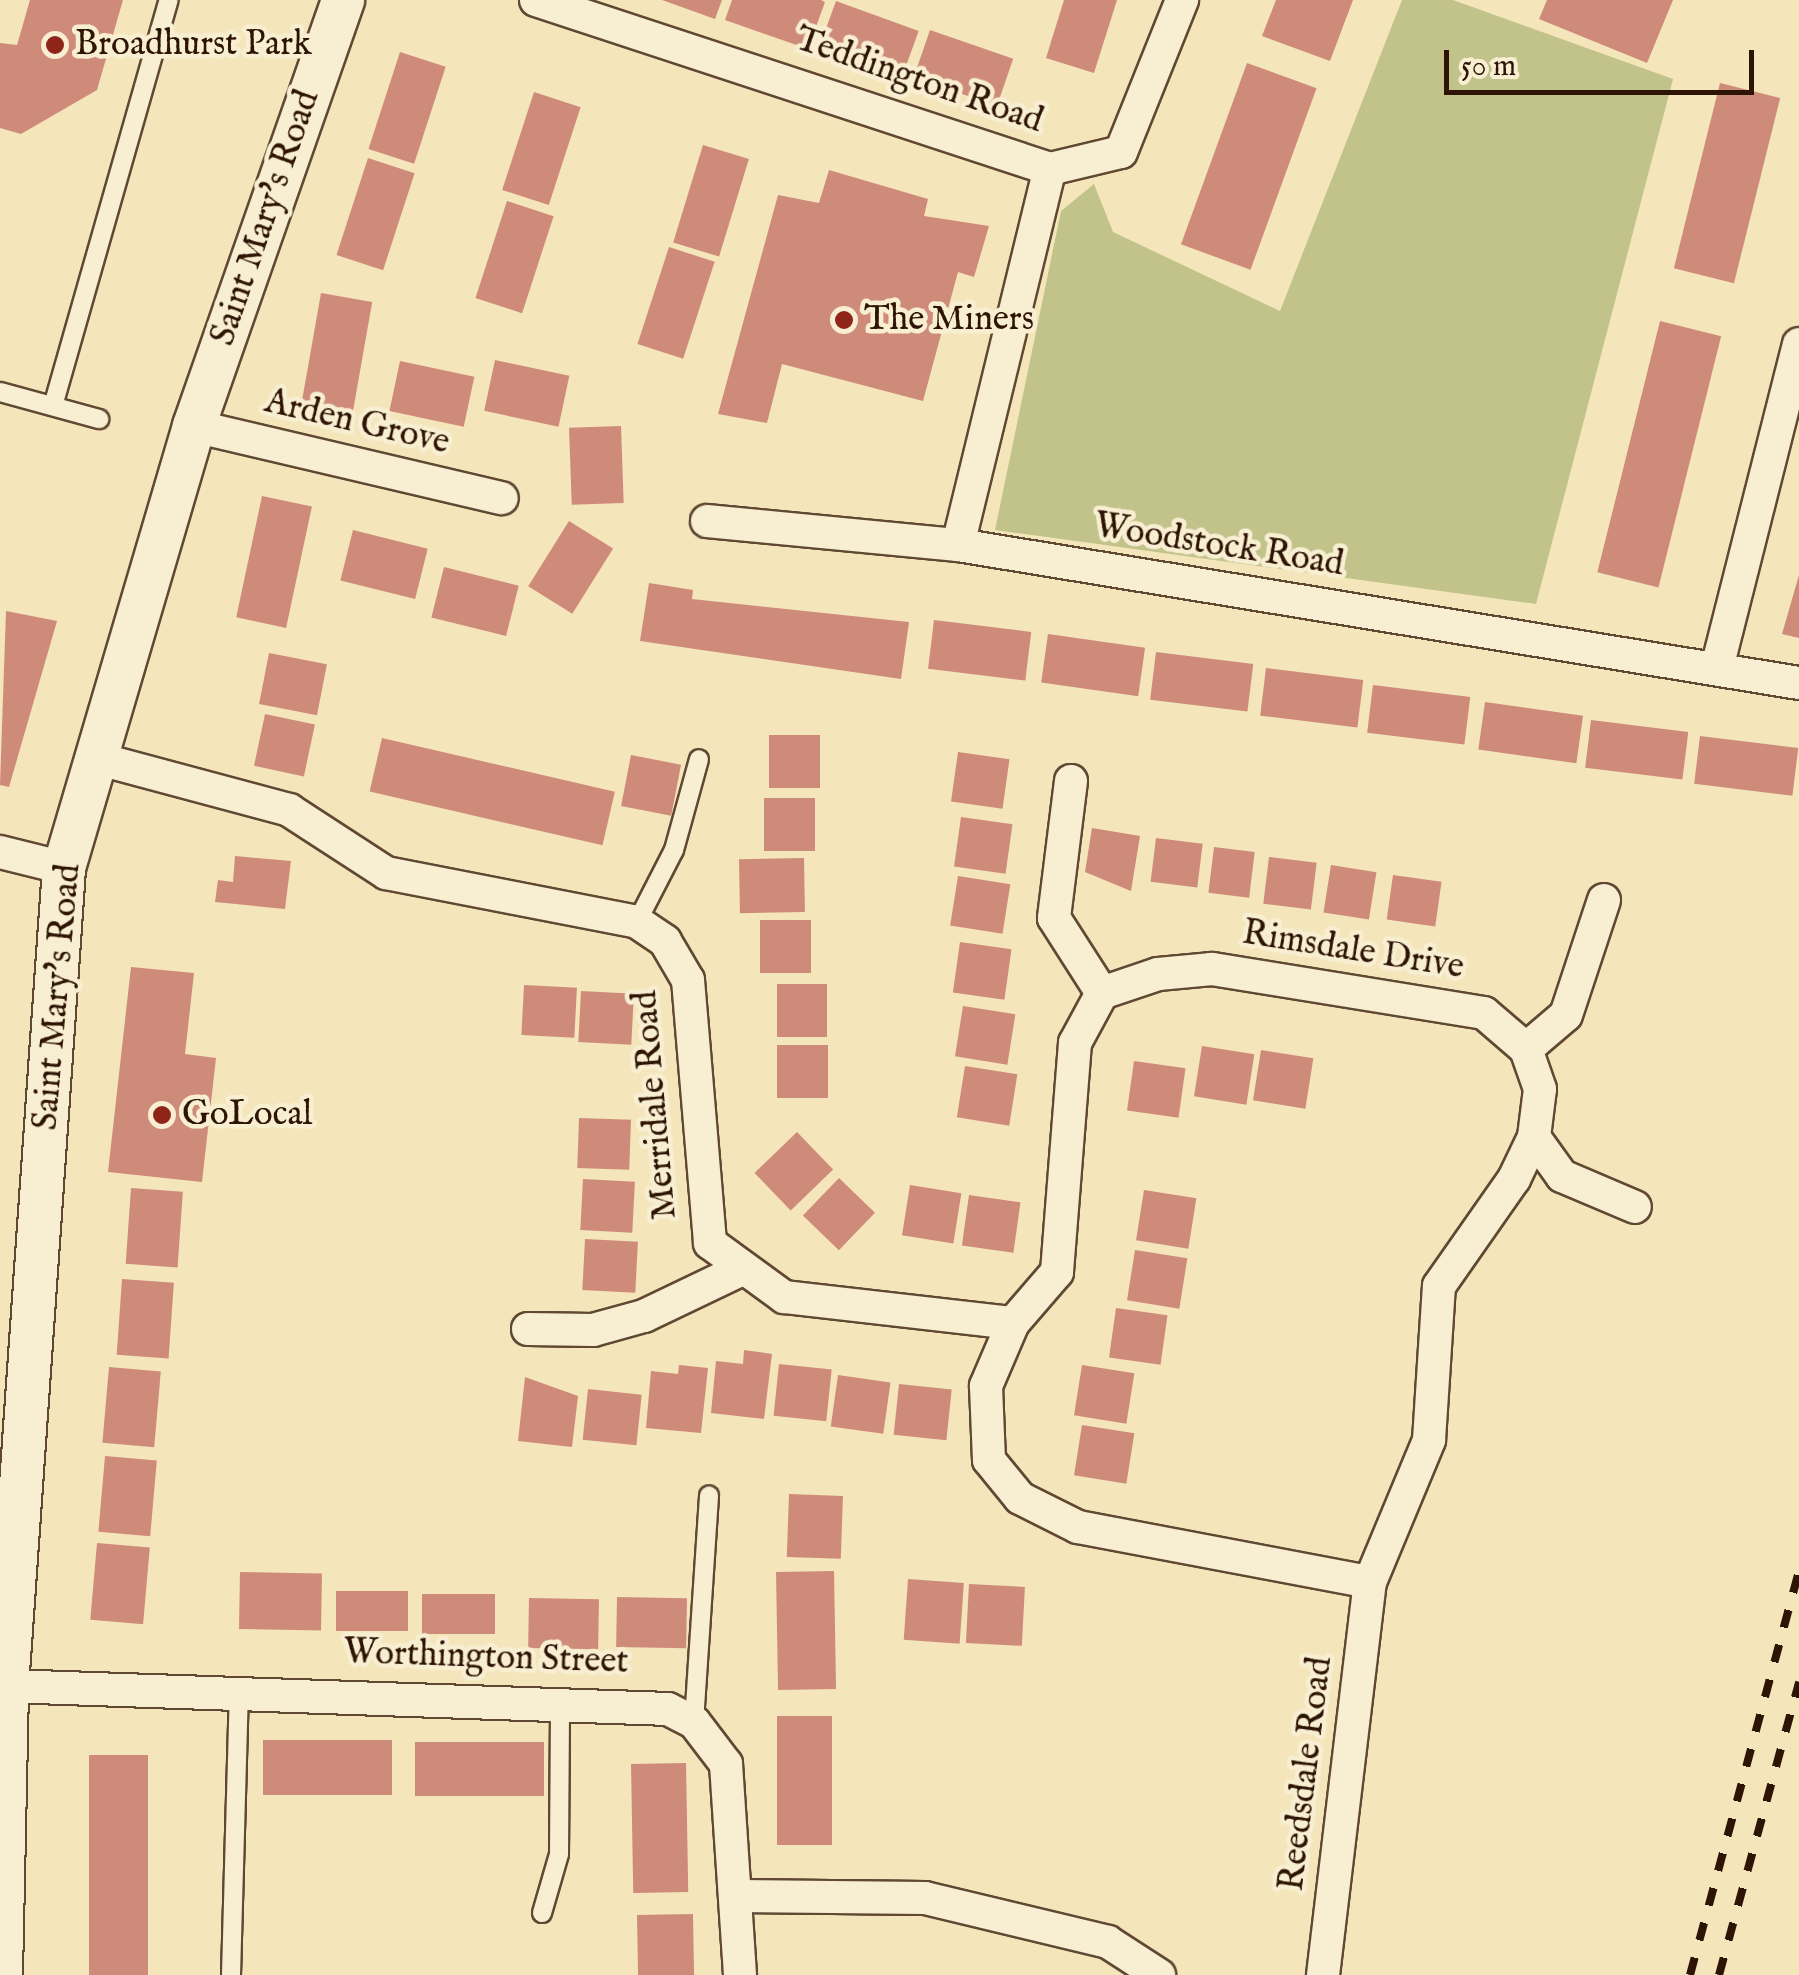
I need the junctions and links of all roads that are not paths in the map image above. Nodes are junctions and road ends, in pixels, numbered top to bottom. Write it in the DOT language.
graph roads {
  1 [pos="169,0"];
  2 [pos="343,0"];
  3 [pos="536,0"];
  4 [pos="1182,0"];
  5 [pos="1050,169"];
  6 [pos="1799,344"];
  7 [pos="0,392"];
  8 [pos="53,406"];
  9 [pos="99,419"];
  10 [pos="194,426"];
  11 [pos="502,498"];
  12 [pos="707,520"];
  13 [pos="958,545"];
  14 [pos="1718,664"];
  15 [pos="1799,682"];
  16 [pos="699,758"];
  17 [pos="103,760"];
  18 [pos="1071,781"];
  19 [pos="0,852"];
  20 [pos="64,868"];
  21 [pos="1604,900"];
  22 [pos="637,922"];
  23 [pos="1102,993"];
  24 [pos="1526,1049"];
  25 [pos="1534,1137"];
  26 [pos="1635,1208"];
  27 [pos="740,1270"];
  28 [pos="1013,1323"];
  29 [pos="528,1329"];
  30 [pos="708,1495"];
  31 [pos="1370,1582"];
  32 [pos="7,1686"];
  33 [pos="238,1690"];
  34 [pos="560,1700"];
  35 [pos="694,1722"];
  36 [pos="737,1896"];
  37 [pos="542,1913"];
  38 [pos="1,1975"];
  39 [pos="232,1975"];
  40 [pos="740,1975"];
  41 [pos="1159,1975"];
  42 [pos="1323,1975"];
  1 -- 8 [label="lane"];
  2 -- 10 [label="street, Saint Mary's Road"];
  3 -- 5 [label="street, Teddington Road"];
  4 -- 5 [label="street, Teddington Road"];
  5 -- 13 [label="street"];
  6 -- 14 [label="street"];
  7 -- 8 [label="lane"];
  8 -- 9 [label="lane"];
  10 -- 11 [label="street, Arden Grove"];
  10 -- 17 [label="street, Saint Mary's Road"];
  12 -- 13 [label="street, Woodstock Road"];
  13 -- 14 [label="street, Woodstock Road"];
  14 -- 15 [label="street, Woodstock Road"];
  16 -- 22 [label="lane"];
  17 -- 20 [label="street, Saint Mary's Road"];
  17 -- 22 [label="street"];
  18 -- 23 [label="street"];
  19 -- 20 [label="street"];
  20 -- 32 [label="street, Saint Mary's Road"];
  21 -- 24 [label="street"];
  22 -- 27 [label="street, Merridale Road"];
  23 -- 24 [label="street, Rimsdale Drive"];
  23 -- 28 [label="street"];
  24 -- 25 [label="street"];
  25 -- 26 [label="street"];
  25 -- 31 [label="street"];
  27 -- 28 [label="street, Merridale Road"];
  27 -- 29 [label="street"];
  28 -- 31 [label="street"];
  30 -- 35 [label="lane"];
  31 -- 42 [label="street, Reedsdale Road"];
  32 -- 33 [label="street, Worthington Street"];
  32 -- 38 [label="street, Saint Mary's Road"];
  33 -- 34 [label="street, Worthington Street"];
  33 -- 39 [label="lane"];
  34 -- 35 [label="street, Worthington Street"];
  34 -- 37 [label="lane"];
  35 -- 36 [label="street"];
  36 -- 40 [label="street"];
  36 -- 41 [label="street"];
}
